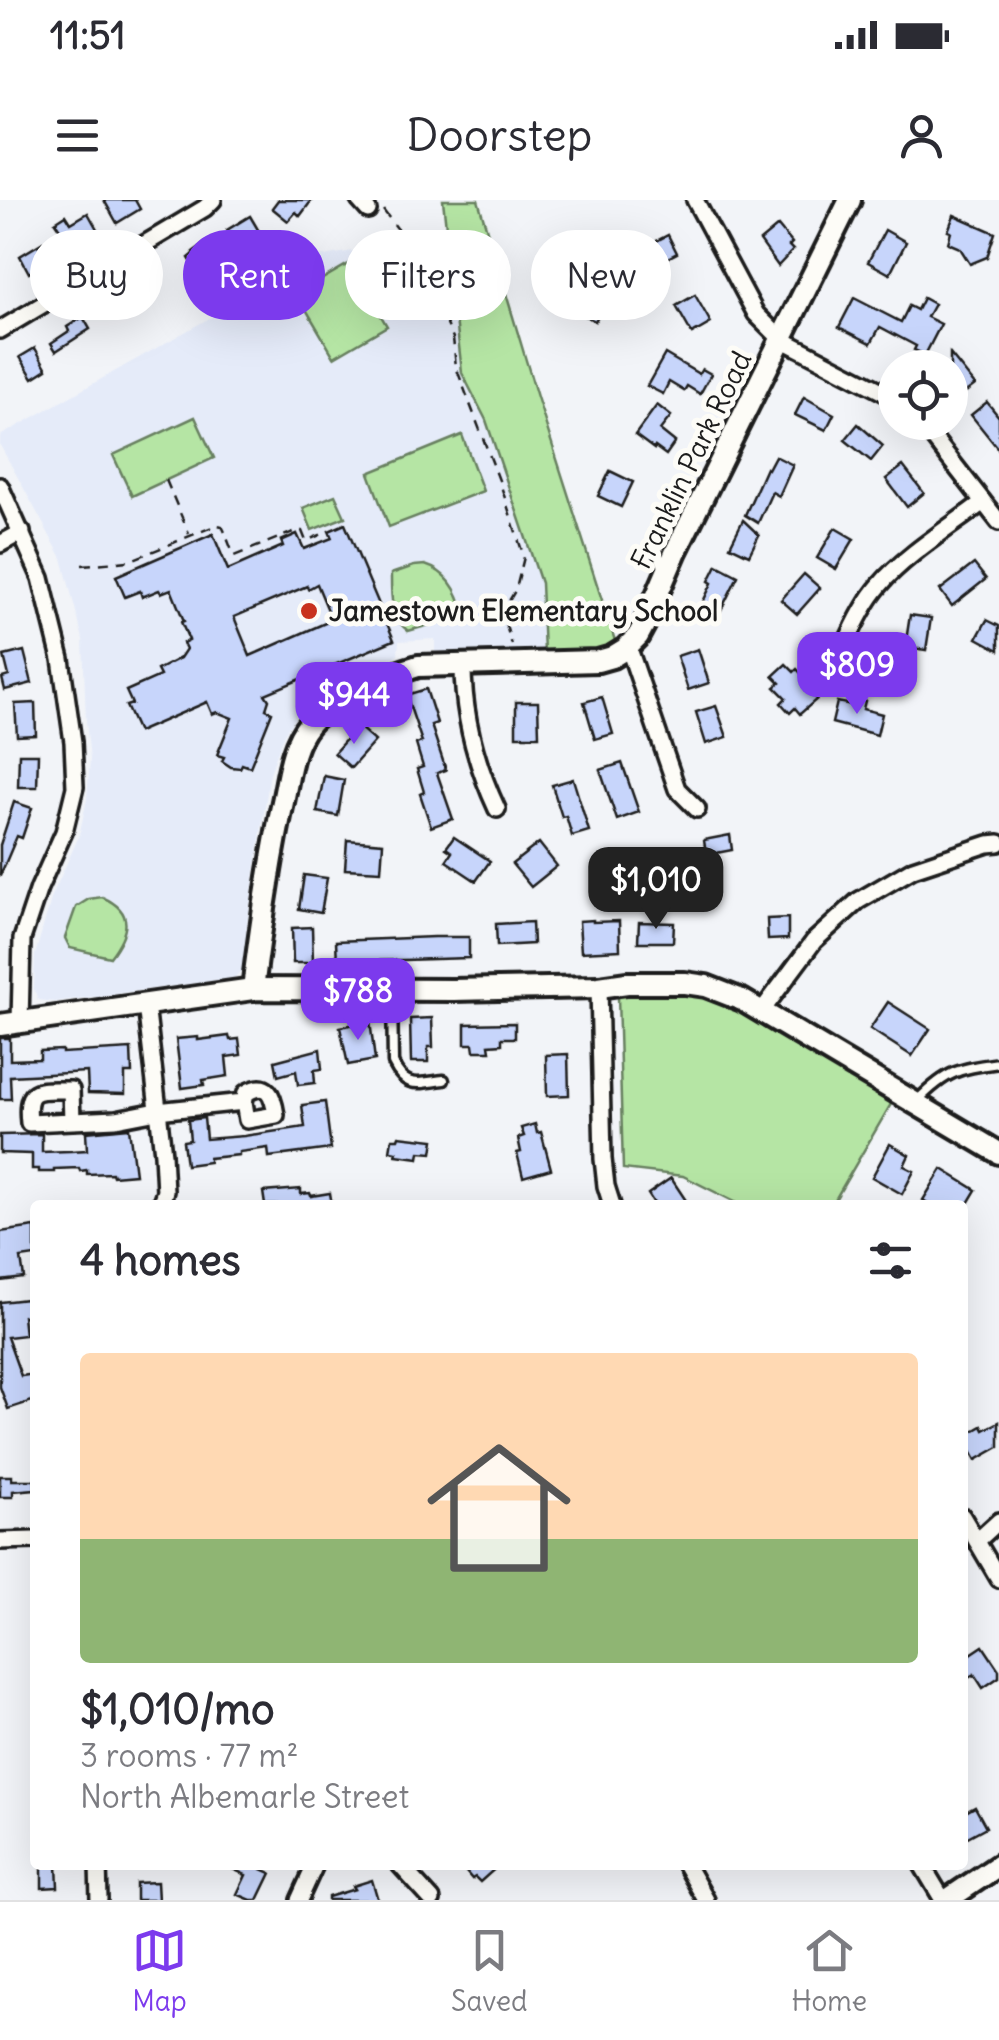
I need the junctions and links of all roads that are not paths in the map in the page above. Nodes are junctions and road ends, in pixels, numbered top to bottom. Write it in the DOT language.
graph roads {
  1 [pos="213,200"];
  2 [pos="695,200"];
  3 [pos="850,200"];
  4 [pos="0,330"];
  5 [pos="780,339"];
  6 [pos="878,389"];
  7 [pos="935,440"];
  8 [pos="0,486"];
  9 [pos="983,502"];
  10 [pos="680,504"];
  11 [pos="999,522"];
  12 [pos="22,532"];
  13 [pos="0,544"];
  14 [pos="667,571"];
  15 [pos="628,646"];
  16 [pos="845,646"];
  17 [pos="463,666"];
  18 [pos="697,808"];
  19 [pos="497,810"];
  20 [pos="999,844"];
  21 [pos="599,987"];
  22 [pos="253,989"];
  23 [pos="392,990"];
  24 [pos="146,1004"];
  25 [pos="761,1012"];
  26 [pos="10,1024"];
  27 [pos="999,1063"];
  28 [pos="444,1080"];
  29 [pos="244,1102"];
  30 [pos="914,1103"];
  31 [pos="156,1111"];
  32 [pos="72,1121"];
  33 [pos="999,1153"];
  34 [pos="161,1200"];
  35 [pos="610,1200"];
  36 [pos="999,1521"];
  37 [pos="968,1526"];
  38 [pos="30,1540"];
  39 [pos="0,1541"];
  40 [pos="977,1541"];
  41 [pos="999,1579"];
  42 [pos="999,1865"];
  43 [pos="98,1870"];
  44 [pos="313,1870"];
  45 [pos="405,1870"];
  46 [pos="689,1870"];
  47 [pos="925,1870"];
  48 [pos="99,1900"];
  49 [pos="299,1900"];
  50 [pos="432,1900"];
  51 [pos="706,1900"];
  52 [pos="945,1900"];
  1 -- 4 [label="street"];
  2 -- 5 [label="street"];
  3 -- 5 [label="street, Franklin Park Road"];
  5 -- 6 [label="street"];
  5 -- 14 [label="street, Franklin Park Road"];
  7 -- 9 [label="street"];
  8 -- 12 [label="street"];
  9 -- 11 [label="street"];
  9 -- 16 [label="street"];
  10 -- 14 [label="lane"];
  12 -- 13 [label="street"];
  12 -- 26 [label="street"];
  14 -- 15 [label="street, Franklin Park Road"];
  15 -- 17 [label="street"];
  15 -- 18 [label="street"];
  17 -- 19 [label="street"];
  17 -- 22 [label="street"];
  20 -- 25 [label="street"];
  21 -- 23 [label="street"];
  21 -- 25 [label="street"];
  21 -- 35 [label="street"];
  22 -- 23 [label="street"];
  22 -- 24 [label="street"];
  23 -- 28 [label="lane"];
  24 -- 26 [label="street"];
  24 -- 31 [label="street"];
  25 -- 30 [label="street"];
  27 -- 30 [label="lane"];
  29 -- 31 [label="street"];
  30 -- 33 [label="street"];
  31 -- 32 [label="street"];
  31 -- 34 [label="street"];
  36 -- 40 [label="street"];
  37 -- 40 [label="street"];
  38 -- 39 [label="street"];
  40 -- 41 [label="street"];
  42 -- 52 [label="street"];
  43 -- 48 [label="street"];
  44 -- 49 [label="street"];
  45 -- 50 [label="street"];
  46 -- 51 [label="street"];
  47 -- 52 [label="street"];
}
